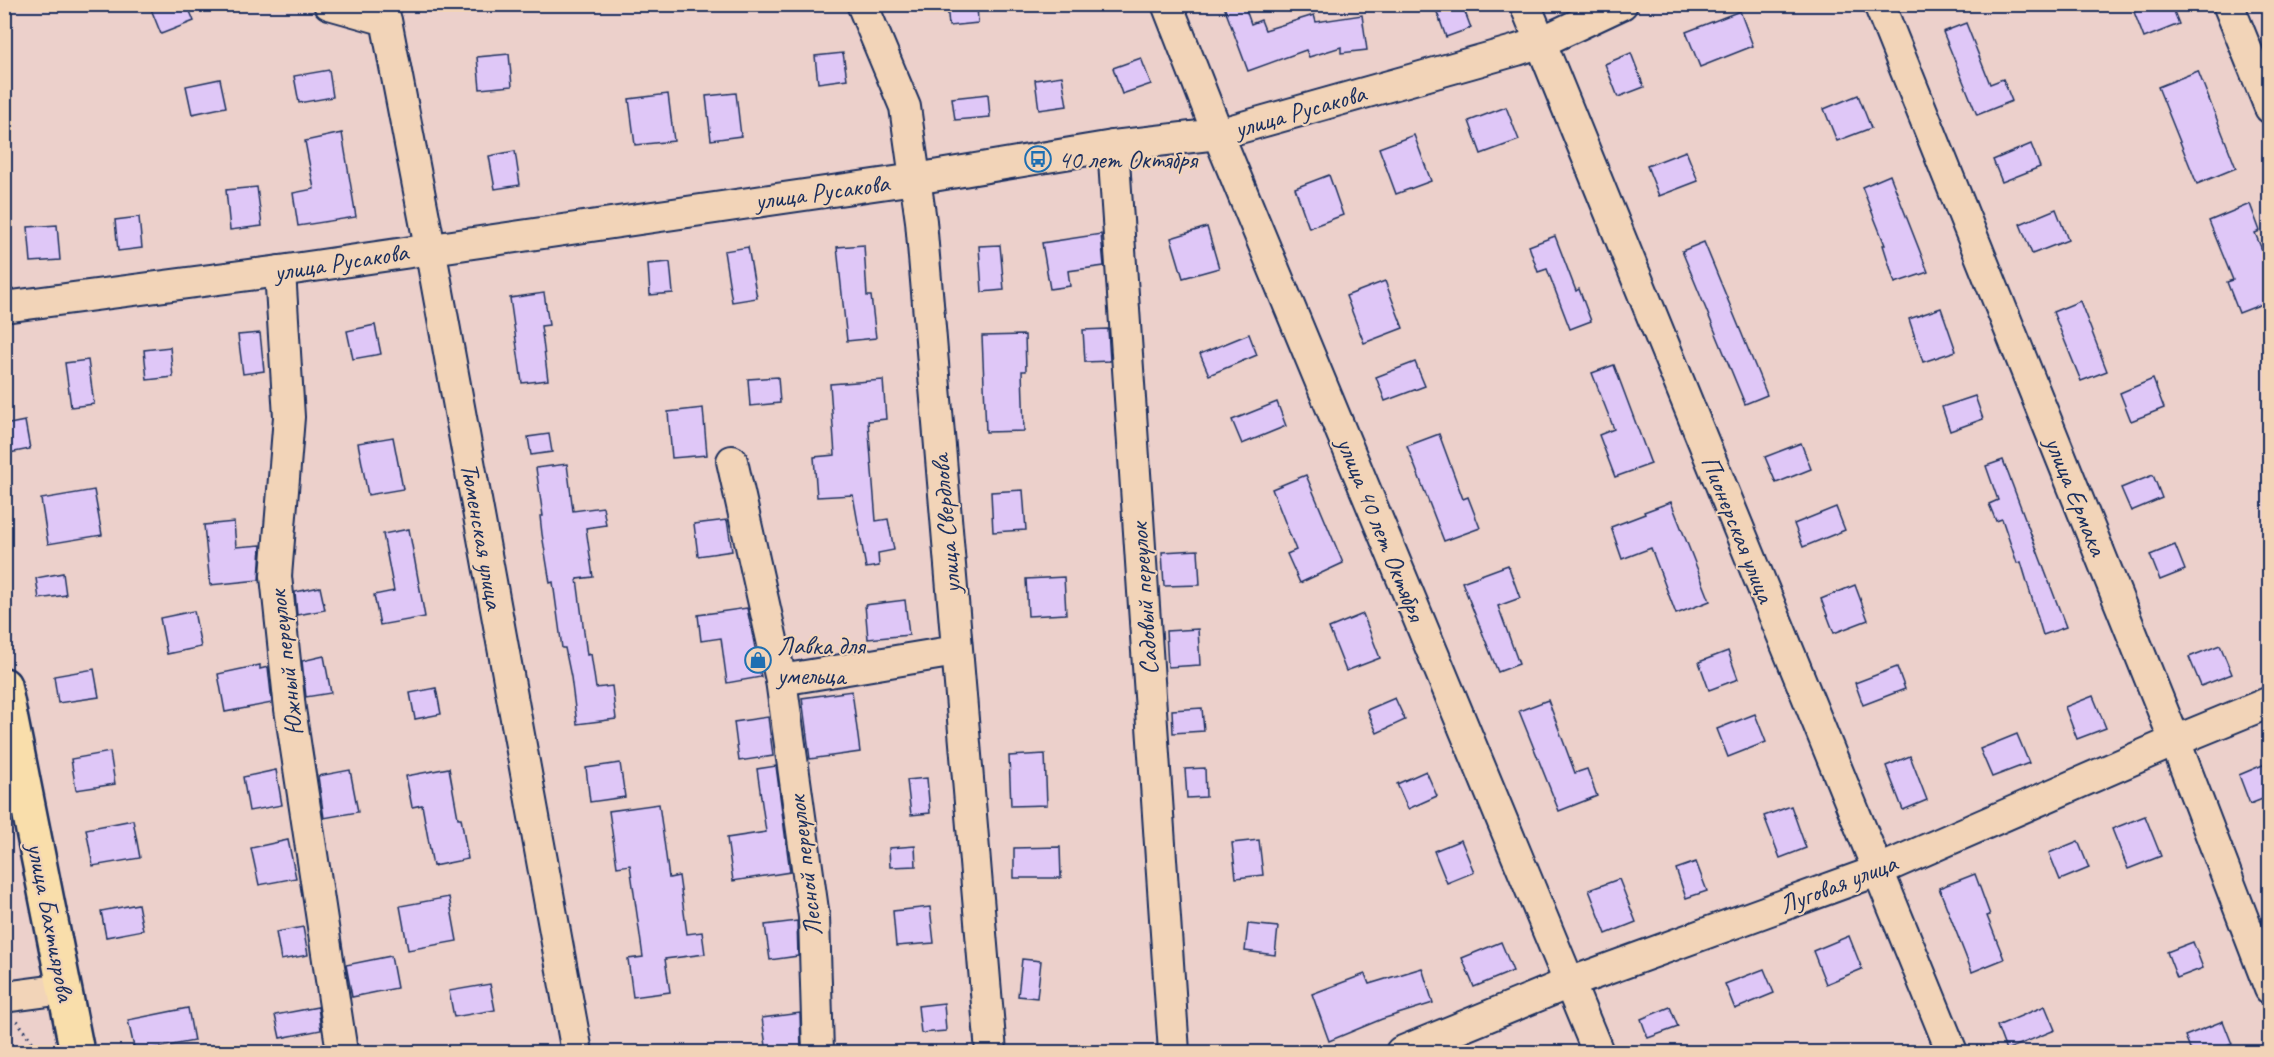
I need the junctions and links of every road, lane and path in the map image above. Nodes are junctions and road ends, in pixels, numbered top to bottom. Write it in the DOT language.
graph roads {
  1 [pos="329,4"];
  2 [pos="862,4"];
  3 [pos="1167,4"];
  4 [pos="1525,4"];
  5 [pos="1622,4"];
  6 [pos="1879,4"];
  7 [pos="2228,4"];
  8 [pos="383,12"];
  9 [pos="1541,42"];
  10 [pos="2270,108"];
  11 [pos="1218,134"];
  12 [pos="1113,146"];
  13 [pos="915,179"];
  14 [pos="430,248"];
  15 [pos="280,271"];
  16 [pos="4,307"];
  17 [pos="732,460"];
  18 [pos="956,651"];
  19 [pos="781,680"];
  20 [pos="4,685"];
  21 [pos="2270,702"];
  22 [pos="2175,741"];
  23 [pos="15,795"];
  24 [pos="1877,871"];
  25 [pos="1569,983"];
  26 [pos="64,989"];
  27 [pos="2270,989"];
  28 [pos="4,997"];
  29 [pos="77,1053"];
  30 [pos="342,1053"];
  31 [pos="577,1053"];
  32 [pos="818,1053"];
  33 [pos="991,1053"];
  34 [pos="1174,1053"];
  35 [pos="1401,1053"];
  36 [pos="1598,1053"];
  37 [pos="1952,1053"];
  1 -- 8 [label="street, Тюменская улица"];
  2 -- 13 [label="street, улица Свердлова"];
  3 -- 11 [label="street, улица 40 лет Октября"];
  4 -- 9 [label="street, Пионерская улица"];
  5 -- 9 [label="street, улица Русакова"];
  6 -- 22 [label="street, улица Ермака"];
  7 -- 10 [label="street"];
  8 -- 14 [label="street, Тюменская улица"];
  9 -- 11 [label="street, улица Русакова"];
  9 -- 24 [label="street, Пионерская улица"];
  11 -- 12 [label="street, улица Русакова"];
  11 -- 25 [label="street, улица 40 лет Октября"];
  12 -- 13 [label="street, улица Русакова"];
  12 -- 34 [label="street, Садовый переулок"];
  13 -- 14 [label="street, улица Русакова"];
  13 -- 18 [label="street, улица Свердлова"];
  14 -- 15 [label="street, улица Русакова"];
  14 -- 31 [label="street, Тюменская улица"];
  15 -- 16 [label="street, улица Русакова"];
  15 -- 30 [label="street, Южный переулок"];
  17 -- 19 [label="street, Лесной переулок"];
  18 -- 19 [label="street"];
  18 -- 33 [label="street, улица Свердлова"];
  19 -- 32 [label="street, Лесной переулок"];
  20 -- 23 [label="main road, улица Бахтиярова"];
  21 -- 22 [label="street, Луговая улица"];
  22 -- 24 [label="street, Луговая улица"];
  22 -- 27 [label="street, улица Ермака"];
  23 -- 26 [label="main road, улица Бахтиярова"];
  24 -- 25 [label="street, Луговая улица"];
  24 -- 37 [label="street, Пионерская улица"];
  25 -- 35 [label="street, Луговая улица"];
  25 -- 36 [label="street, улица 40 лет Октября"];
  26 -- 28 [label="street"];
  26 -- 29 [label="main road, улица Бахтиярова"];
}
